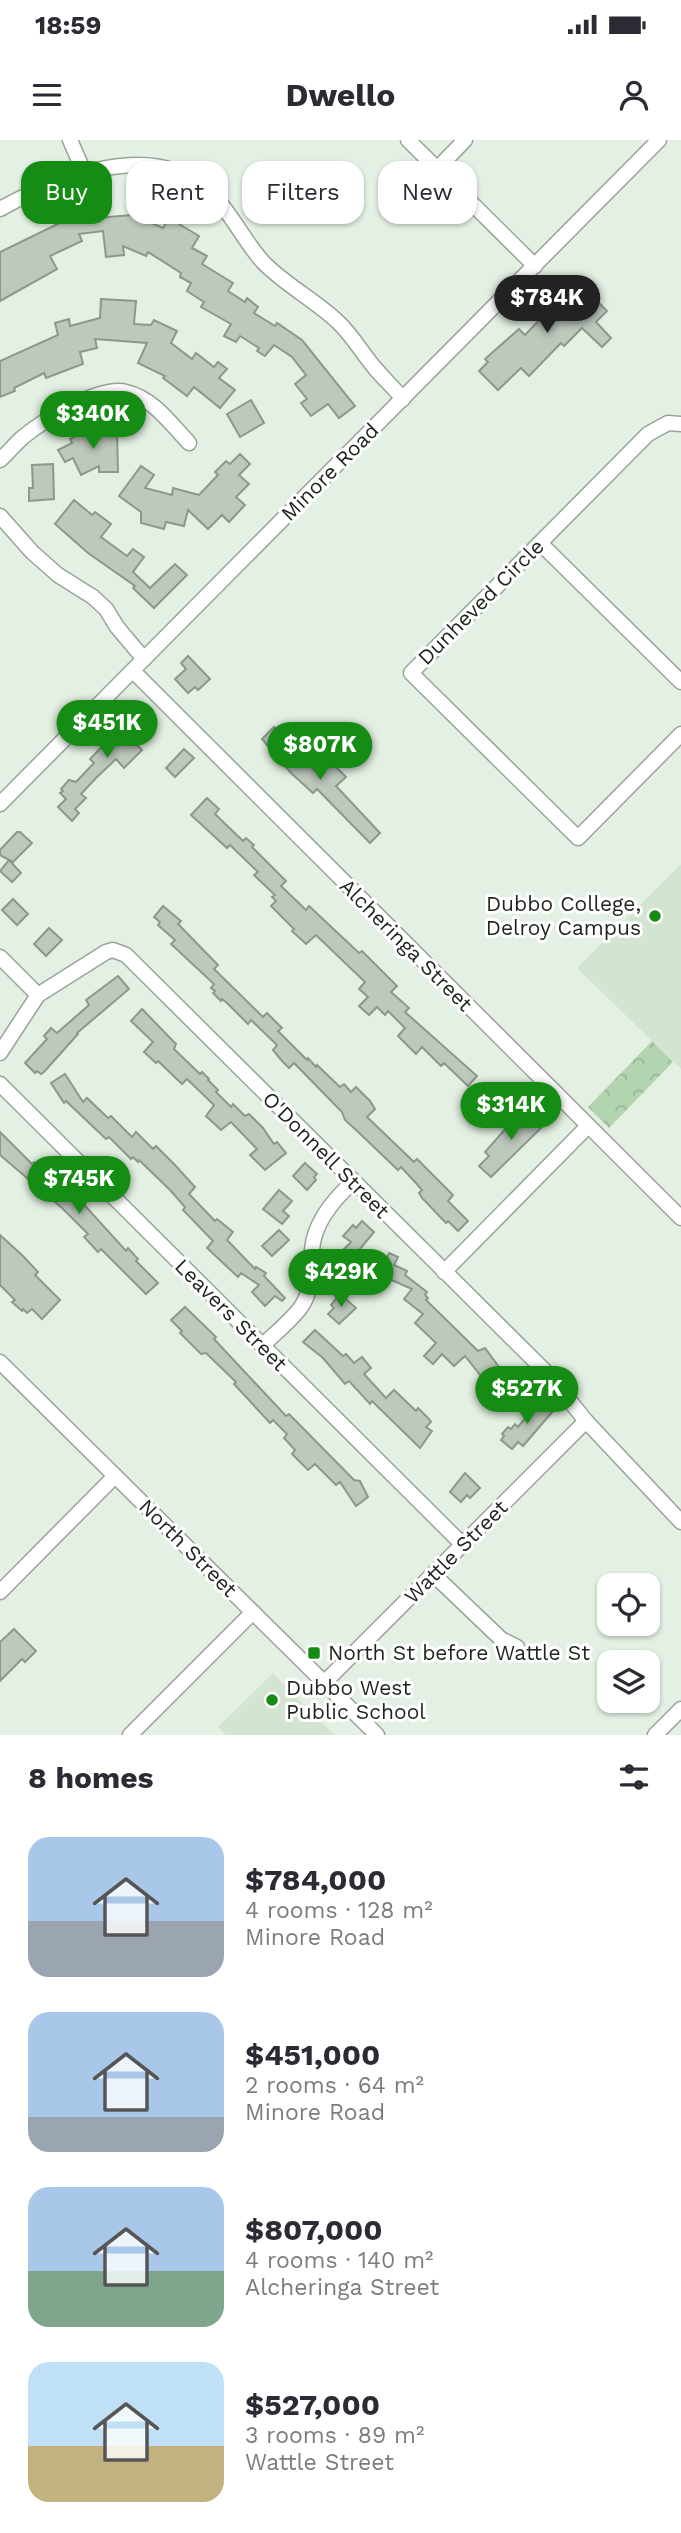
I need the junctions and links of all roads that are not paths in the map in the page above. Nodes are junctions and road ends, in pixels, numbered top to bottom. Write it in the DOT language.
graph roads {
  1 [pos="71,140"];
  2 [pos="408,140"];
  3 [pos="465,140"];
  4 [pos="659,140"];
  5 [pos="80,161"];
  6 [pos="429,161"];
  7 [pos="445,161"];
  8 [pos="112,167"];
  9 [pos="21,197"];
  10 [pos="0,209"];
  11 [pos="477,209"];
  12 [pos="535,266"];
  13 [pos="403,399"];
  14 [pos="681,424"];
  15 [pos="189,443"];
  16 [pos="0,460"];
  17 [pos="0,516"];
  18 [pos="540,543"];
  19 [pos="145,659"];
  20 [pos="133,670"];
  21 [pos="681,682"];
  22 [pos="681,734"];
  23 [pos="0,804"];
  24 [pos="0,957"];
  25 [pos="38,995"];
  26 [pos="0,1053"];
  27 [pos="0,1084"];
  28 [pos="588,1126"];
  29 [pos="354,1182"];
  30 [pos="681,1217"];
  31 [pos="444,1272"];
  32 [pos="262,1346"];
  33 [pos="0,1362"];
  34 [pos="586,1420"];
  35 [pos="115,1476"];
  36 [pos="681,1522"];
  37 [pos="463,1545"];
  38 [pos="434,1575"];
  39 [pos="0,1592"];
  40 [pos="253,1612"];
  41 [pos="517,1647"];
  42 [pos="324,1683"];
  43 [pos="681,1709"];
  44 [pos="130,1735"];
  45 [pos="377,1735"];
  46 [pos="655,1735"];
  1 -- 5 [label="street"];
  2 -- 6 [label="street"];
  3 -- 7 [label="street"];
  4 -- 12 [label="street, Minore Road"];
  8 -- 13 [label="street"];
  9 -- 10 [label="street"];
  11 -- 12 [label="street"];
  12 -- 13 [label="street, Minore Road"];
  13 -- 19 [label="street, Minore Road"];
  14 -- 18 [label="street, Dunheved Circle"];
  15 -- 16 [label="street"];
  17 -- 19 [label="street"];
  18 -- 21 [label="street"];
  18 -- 22 [label="street, Dunheved Circle"];
  19 -- 20 [label="street, Minore Road"];
  20 -- 23 [label="street, Minore Road"];
  20 -- 28 [label="street, Alcheringa Street"];
  24 -- 25 [label="street"];
  25 -- 26 [label="street"];
  25 -- 29 [label="street, O'Donnell Street"];
  27 -- 32 [label="street, Leavers Street"];
  28 -- 30 [label="street, Alcheringa Street"];
  28 -- 31 [label="street"];
  29 -- 31 [label="street, O'Donnell Street"];
  29 -- 32 [label="street"];
  31 -- 34 [label="street, O'Donnell Street"];
  32 -- 37 [label="street, Leavers Street"];
  33 -- 35 [label="street, North Street"];
  34 -- 36 [label="street, O'Donnell Street"];
  34 -- 37 [label="street, Wattle Street"];
  35 -- 39 [label="street"];
  35 -- 40 [label="street, North Street"];
  37 -- 38 [label="street, Wattle Street"];
  38 -- 41 [label="street"];
  38 -- 42 [label="street, Wattle Street"];
  40 -- 42 [label="street, North Street"];
  40 -- 44 [label="street"];
  42 -- 45 [label="street, North Street"];
  43 -- 46 [label="street"];
}
